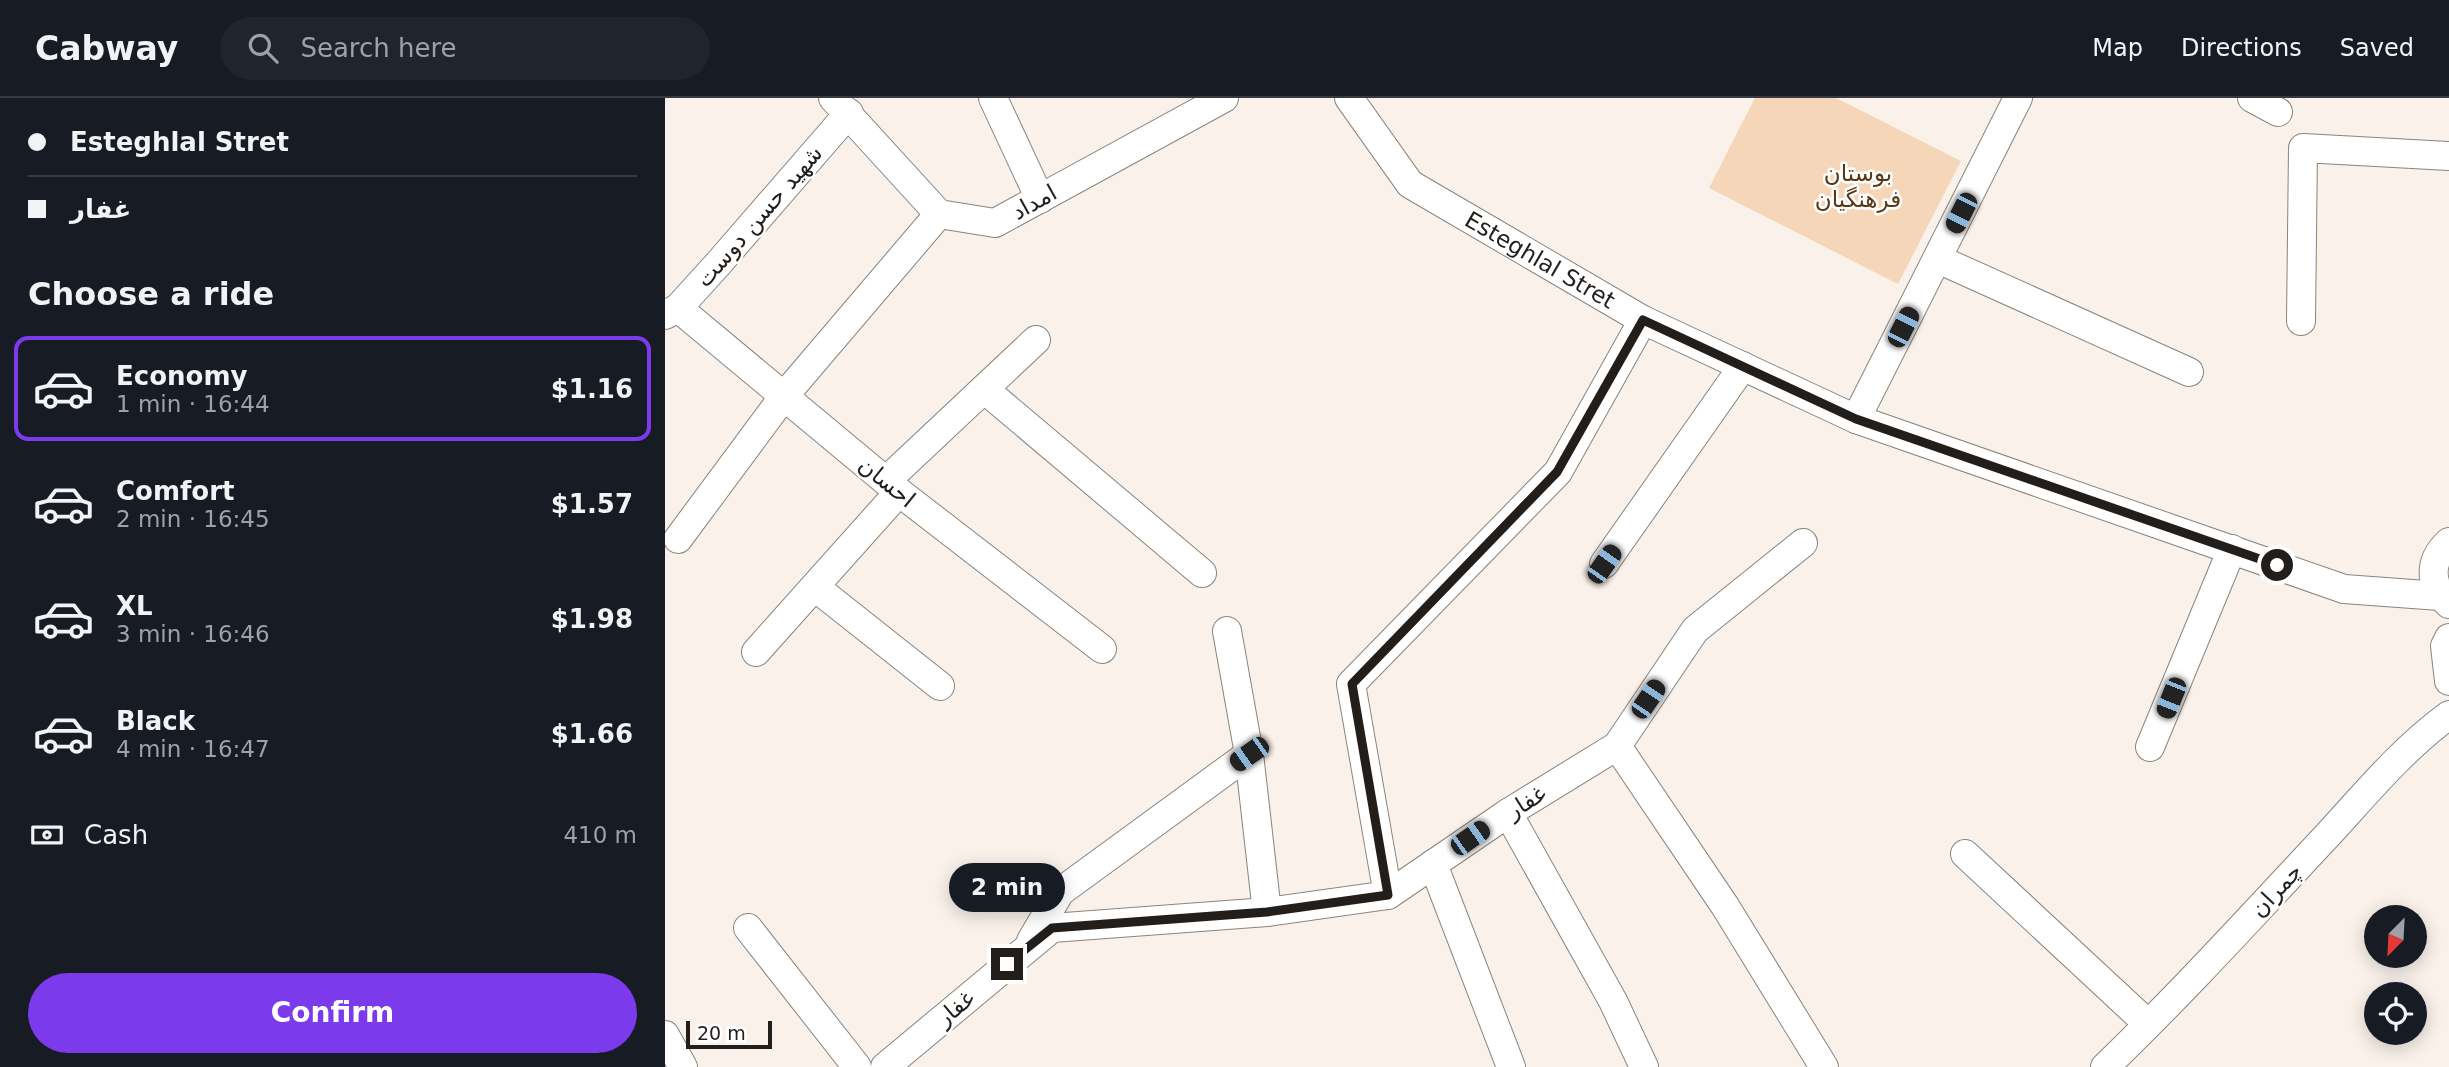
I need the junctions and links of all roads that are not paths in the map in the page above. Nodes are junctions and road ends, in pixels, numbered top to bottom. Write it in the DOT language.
graph roads {
  1 [pos="993,98"];
  2 [pos="1224,98"];
  3 [pos="1349,98"];
  4 [pos="2018,98"];
  5 [pos="2252,98"];
  6 [pos="841,105"];
  7 [pos="2278,112"];
  8 [pos="2449,156"];
  9 [pos="1040,199"];
  10 [pos="939,214"];
  11 [pos="1938,259"];
  12 [pos="671,312"];
  13 [pos="1643,320"];
  14 [pos="2301,321"];
  15 [pos="1036,340"];
  16 [pos="1743,366"];
  17 [pos="2189,372"];
  18 [pos="984,389"];
  19 [pos="784,396"];
  20 [pos="1856,419"];
  21 [pos="893,487"];
  22 [pos="678,539"];
  23 [pos="1803,542"];
  24 [pos="2449,542"];
  25 [pos="2231,549"];
  26 [pos="1604,564"];
  27 [pos="1202,573"];
  28 [pos="815,587"];
  29 [pos="2445,600"];
  30 [pos="1227,631"];
  31 [pos="2449,638"];
  32 [pos="1102,649"];
  33 [pos="756,652"];
  34 [pos="2449,681"];
  35 [pos="940,687"];
  36 [pos="2449,715"];
  37 [pos="1617,746"];
  38 [pos="2150,747"];
  39 [pos="1249,754"];
  40 [pos="1508,813"];
  41 [pos="1965,854"];
  42 [pos="1433,864"];
  43 [pos="1388,895"];
  44 [pos="1267,912"];
  45 [pos="748,928"];
  46 [pos="1027,947"];
  47 [pos="2148,1024"];
  48 [pos="665,1035"];
  49 [pos="683,1067"];
  50 [pos="857,1067"];
  51 [pos="885,1067"];
  52 [pos="1511,1067"];
  53 [pos="1644,1067"];
  54 [pos="1823,1067"];
  55 [pos="2105,1067"];
  1 -- 9 [label="street"];
  2 -- 9 [label="street, امداد"];
  3 -- 13 [label="street, Esteghlal Stret"];
  4 -- 11 [label="street"];
  5 -- 7 [label="street"];
  6 -- 10 [label="street"];
  6 -- 12 [label="street, شهید حسن دوست"];
  8 -- 14 [label="street"];
  9 -- 10 [label="street, امداد"];
  10 -- 19 [label="street"];
  11 -- 17 [label="street"];
  11 -- 20 [label="street"];
  12 -- 19 [label="street, احسان"];
  13 -- 16 [label="street, Esteghlal Stret"];
  13 -- 43 [label="street"];
  15 -- 18 [label="street"];
  16 -- 20 [label="street, Esteghlal Stret"];
  16 -- 26 [label="street"];
  18 -- 21 [label="street"];
  18 -- 27 [label="street"];
  19 -- 21 [label="street, احسان"];
  19 -- 22 [label="street"];
  20 -- 25 [label="street, Esteghlal Stret"];
  21 -- 28 [label="street"];
  21 -- 32 [label="street, احسان"];
  23 -- 37 [label="street, غفار"];
  24 -- 29 [label="street"];
  25 -- 29 [label="street, Esteghlal Stret"];
  25 -- 38 [label="street"];
  28 -- 33 [label="street"];
  28 -- 35 [label="street"];
  30 -- 39 [label="street"];
  31 -- 34 [label="street"];
  36 -- 47 [label="street, چمران"];
  37 -- 40 [label="street, غفار"];
  37 -- 54 [label="street"];
  39 -- 44 [label="street"];
  39 -- 46 [label="street"];
  40 -- 42 [label="street, غفار"];
  40 -- 53 [label="street"];
  41 -- 47 [label="street"];
  42 -- 43 [label="street, غفار"];
  42 -- 52 [label="street"];
  43 -- 44 [label="street, غفار"];
  44 -- 46 [label="street, غفار"];
  45 -- 50 [label="street"];
  46 -- 51 [label="street, غفار"];
  47 -- 55 [label="street, چمران"];
  48 -- 49 [label="street"];
}
